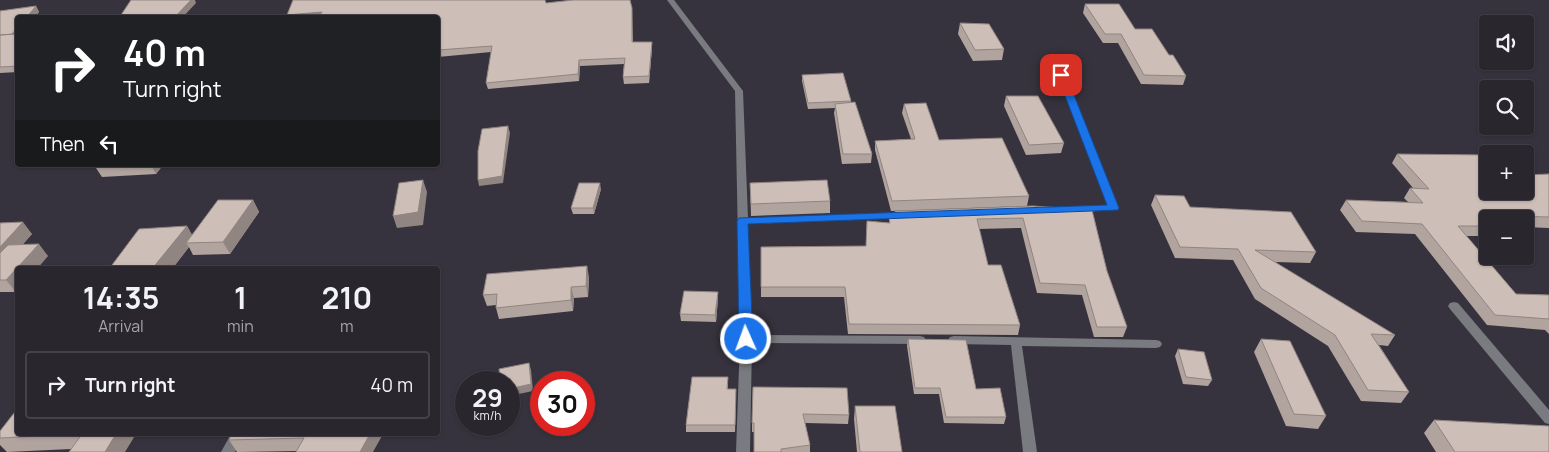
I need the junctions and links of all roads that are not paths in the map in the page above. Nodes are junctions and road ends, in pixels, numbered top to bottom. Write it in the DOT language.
graph roads {
  1 [pos="670,0"];
  2 [pos="1055,59"];
  3 [pos="1055,210"];
  4 [pos="918,215"];
  5 [pos="743,221"];
  6 [pos="1454,306"];
  7 [pos="746,339"];
  8 [pos="1016,340"];
  9 [pos="1156,344"];
  10 [pos="1549,419"];
  11 [pos="237,436"];
  12 [pos="228,452"];
  13 [pos="743,452"];
  14 [pos="1030,452"];
  1 -- 5 [label="street"];
  2 -- 3 [label="street"];
  4 -- 5 [label="street"];
  5 -- 7 [label="street"];
  6 -- 10 [label="street"];
  7 -- 8 [label="street"];
  7 -- 13 [label="street"];
  8 -- 9 [label="street"];
  8 -- 14 [label="street"];
  11 -- 12 [label="street"];
}
